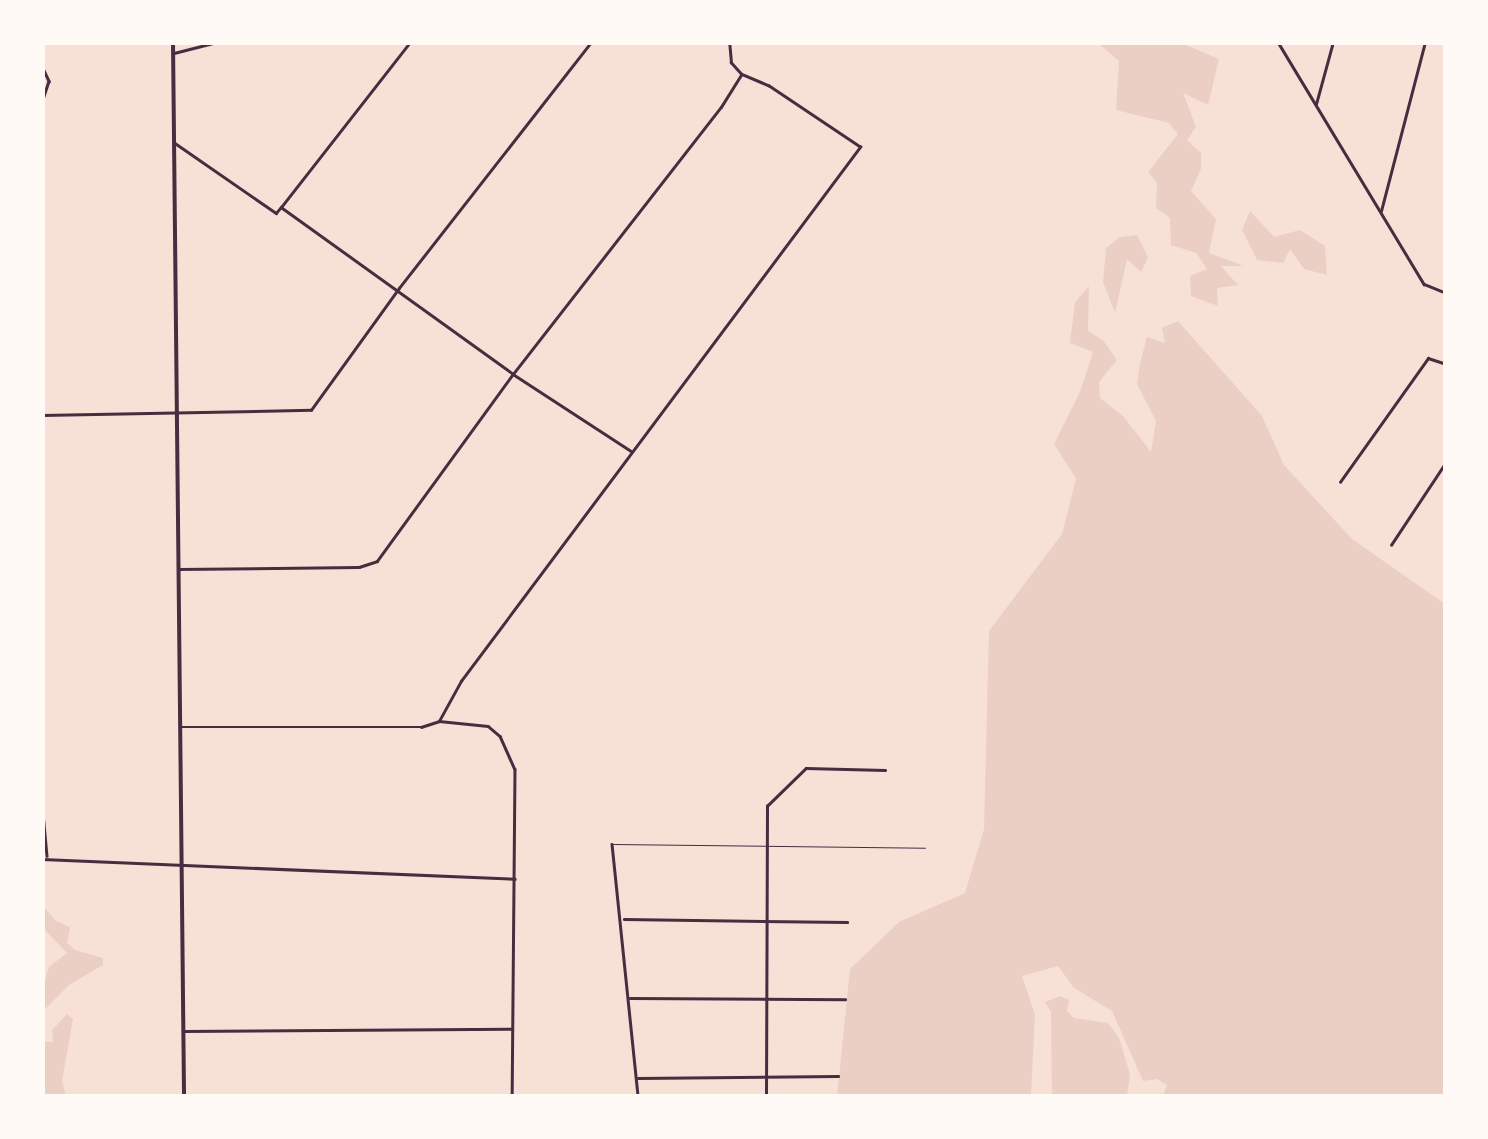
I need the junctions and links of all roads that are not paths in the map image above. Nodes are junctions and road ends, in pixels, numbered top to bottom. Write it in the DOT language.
graph roads {
  1 [pos="172,42"];
  2 [pos="217,42"];
  3 [pos="410,42"];
  4 [pos="591,42"];
  5 [pos="729,42"];
  6 [pos="1278,42"];
  7 [pos="1333,42"];
  8 [pos="1425,42"];
  9 [pos="173,53"];
  10 [pos="42,66"];
  11 [pos="741,74"];
  12 [pos="42,102"];
  13 [pos="1316,106"];
  14 [pos="175,143"];
  15 [pos="281,207"];
  16 [pos="1381,212"];
  17 [pos="399,288"];
  18 [pos="1446,294"];
  19 [pos="1446,364"];
  20 [pos="513,374"];
  21 [pos="42,414"];
  22 [pos="177,414"];
  23 [pos="632,451"];
  24 [pos="1446,462"];
  25 [pos="1340,482"];
  26 [pos="1391,545"];
  27 [pos="178,568"];
  28 [pos="438,721"];
  29 [pos="181,727"];
  30 [pos="886,770"];
  31 [pos="42,802"];
  32 [pos="612,844"];
  33 [pos="766,846"];
  34 [pos="925,848"];
  35 [pos="45,858"];
  36 [pos="184,864"];
  37 [pos="515,880"];
  38 [pos="623,919"];
  39 [pos="767,922"];
  40 [pos="847,922"];
  41 [pos="628,998"];
  42 [pos="845,999"];
  43 [pos="766,1001"];
  44 [pos="512,1029"];
  45 [pos="184,1031"];
  46 [pos="838,1076"];
  47 [pos="636,1078"];
  48 [pos="766,1079"];
  49 [pos="184,1096"];
  50 [pos="512,1096"];
  51 [pos="638,1096"];
  52 [pos="766,1096"];
  1 -- 9 [label="street"];
  2 -- 9 [label="street"];
  3 -- 15 [label="street"];
  4 -- 17 [label="street"];
  5 -- 11 [label="street"];
  6 -- 13 [label="street"];
  7 -- 13 [label="street"];
  8 -- 16 [label="street"];
  9 -- 14 [label="street"];
  10 -- 12 [label="street"];
  11 -- 20 [label="street"];
  11 -- 23 [label="street"];
  13 -- 16 [label="street"];
  14 -- 15 [label="street"];
  14 -- 22 [label="street"];
  15 -- 17 [label="street"];
  16 -- 18 [label="street"];
  17 -- 20 [label="street"];
  17 -- 22 [label="street"];
  19 -- 25 [label="street"];
  20 -- 23 [label="street"];
  20 -- 27 [label="street"];
  21 -- 22 [label="street"];
  22 -- 27 [label="street"];
  23 -- 28 [label="street"];
  24 -- 26 [label="street"];
  27 -- 29 [label="street"];
  28 -- 29 [label="street"];
  28 -- 37 [label="street"];
  29 -- 36 [label="street"];
  30 -- 33 [label="street"];
  31 -- 35 [label="street"];
  32 -- 33 [label="lane"];
  32 -- 38 [label="street"];
  33 -- 34 [label="lane"];
  33 -- 39 [label="street"];
  35 -- 36 [label="street"];
  36 -- 37 [label="street"];
  36 -- 45 [label="street"];
  37 -- 44 [label="street"];
  38 -- 39 [label="street"];
  38 -- 41 [label="street"];
  39 -- 40 [label="street"];
  39 -- 43 [label="street"];
  41 -- 43 [label="street"];
  41 -- 47 [label="street"];
  42 -- 43 [label="street"];
  43 -- 48 [label="street"];
  44 -- 45 [label="street"];
  44 -- 50 [label="street"];
  45 -- 49 [label="street"];
  46 -- 48 [label="street"];
  47 -- 48 [label="street"];
  47 -- 51 [label="street"];
  48 -- 52 [label="street"];
}
